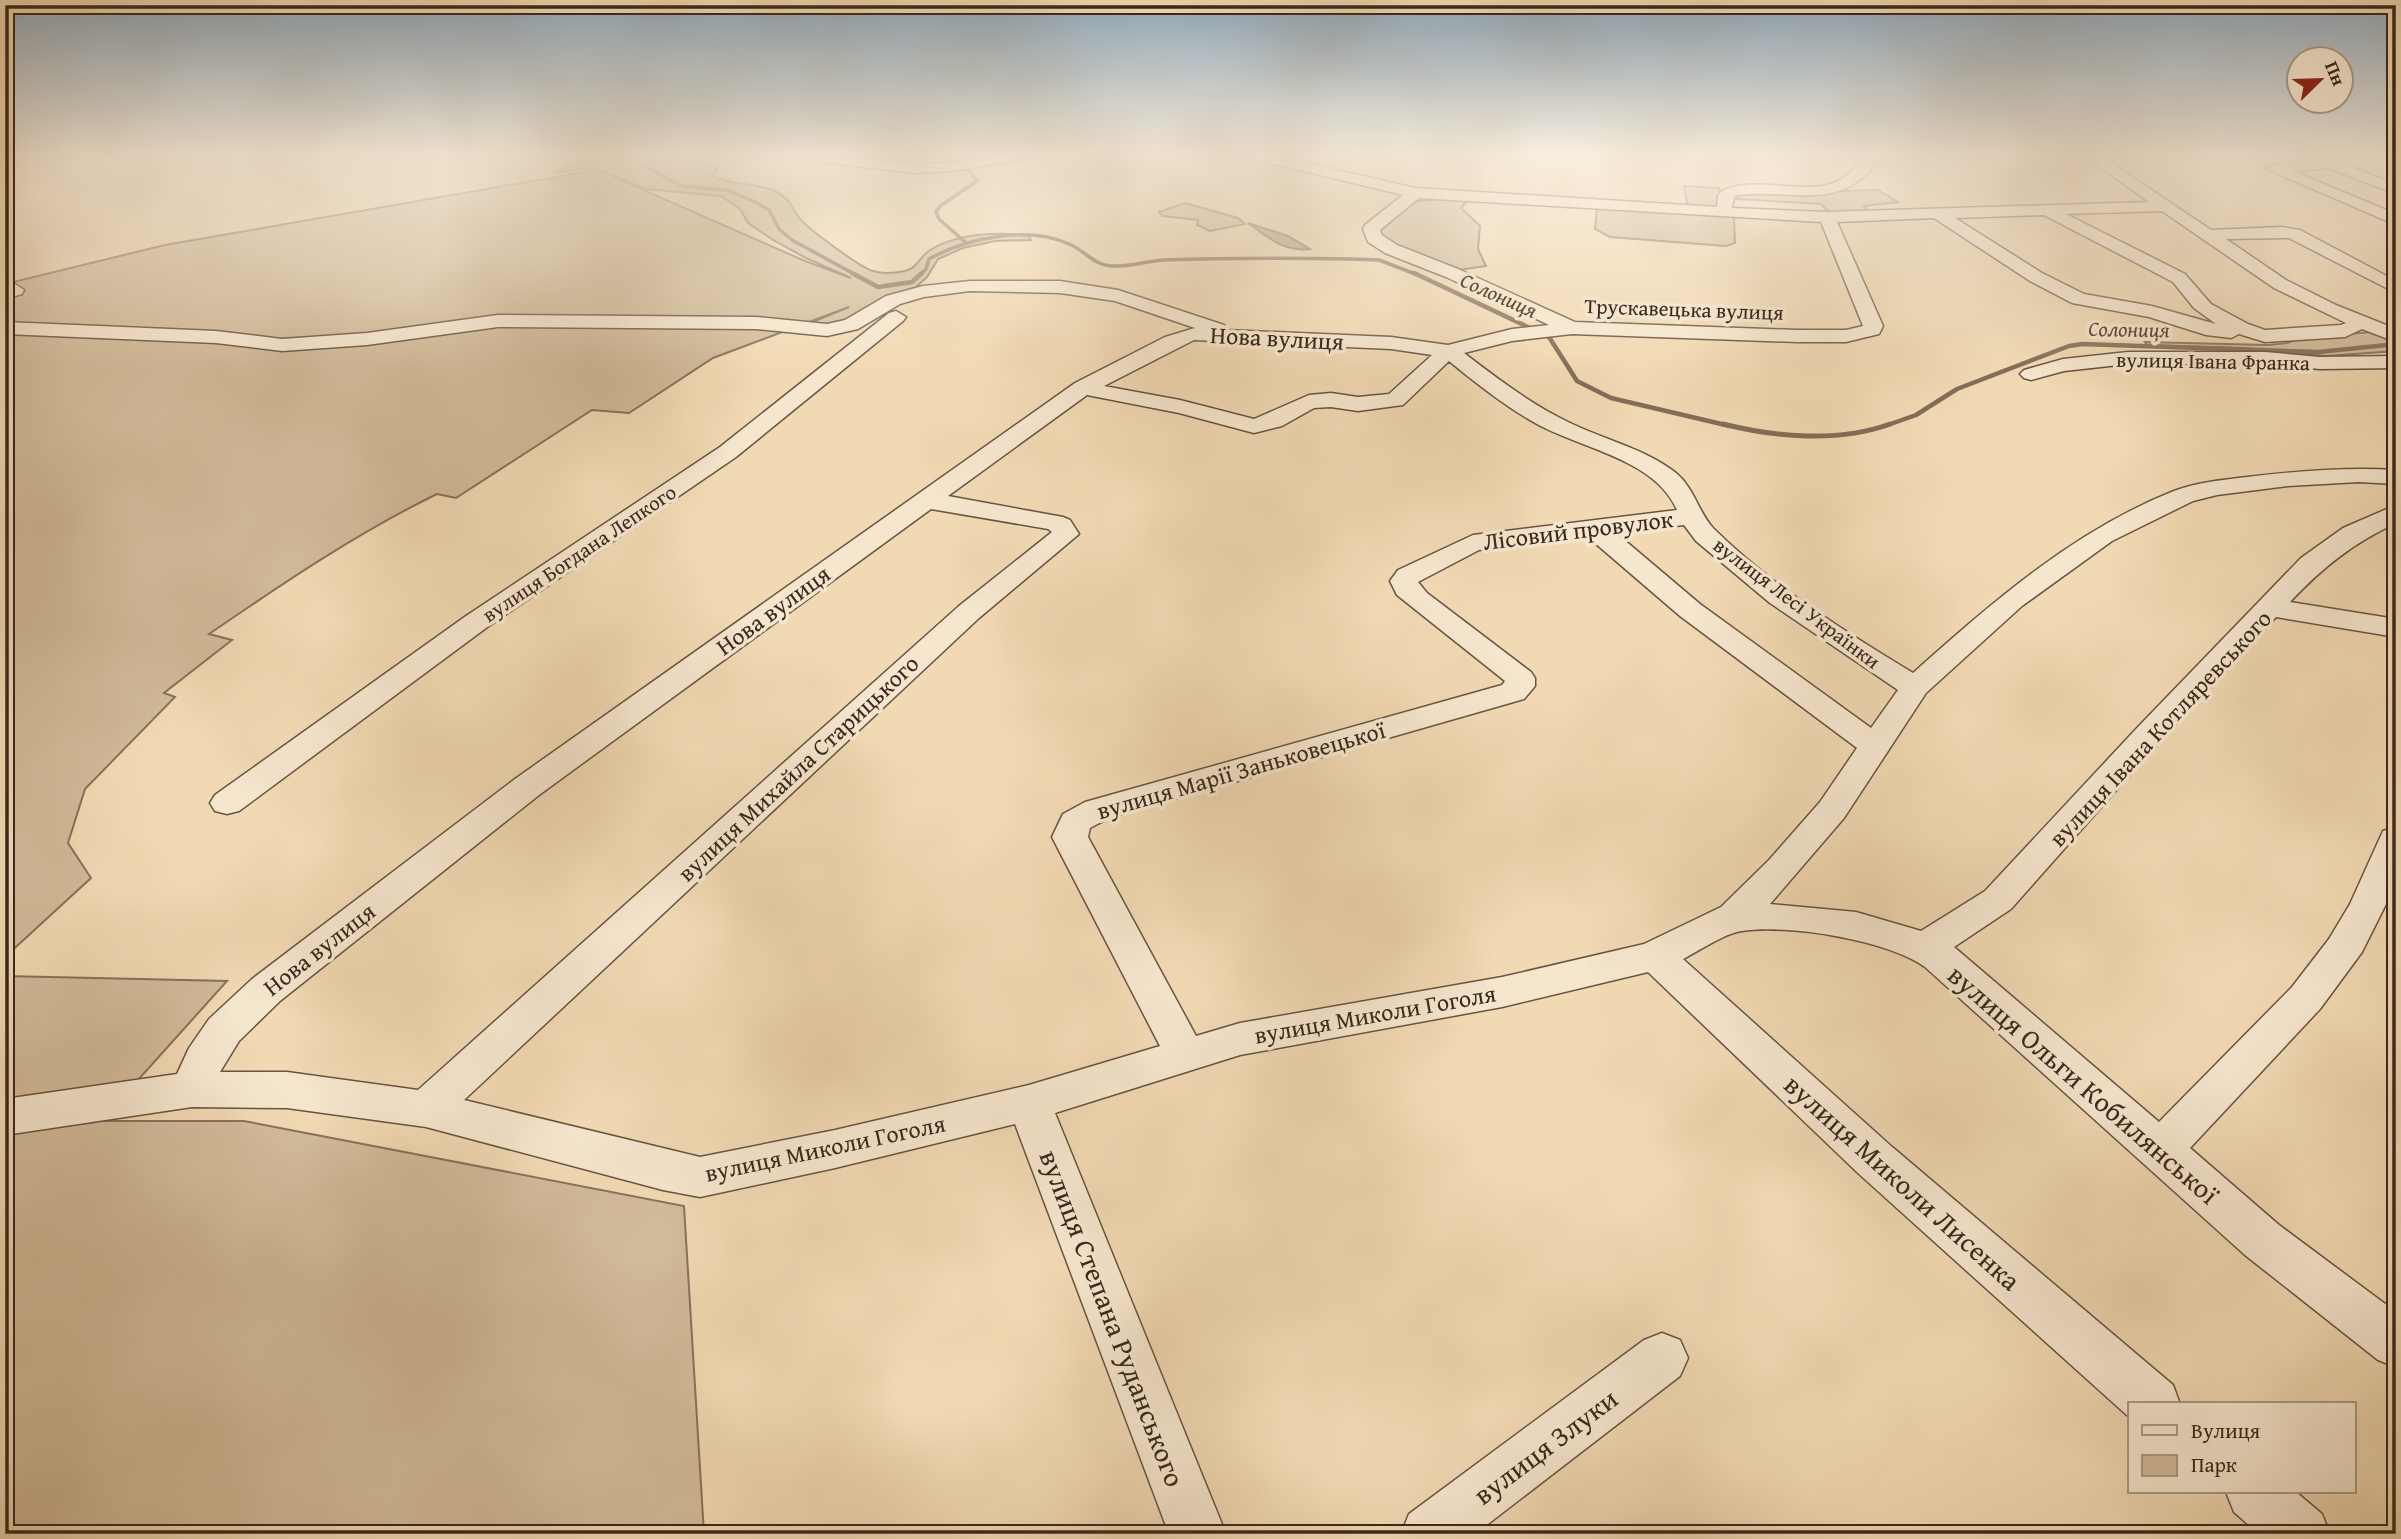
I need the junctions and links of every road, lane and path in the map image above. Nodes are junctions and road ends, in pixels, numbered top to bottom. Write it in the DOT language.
graph roads {
  1 [pos="1375,226"];
  2 [pos="1831,226"];
  3 [pos="1956,226"];
  4 [pos="2077,226"];
  5 [pos="2192,226"];
  6 [pos="2205,235"];
  7 [pos="2396,288"];
  8 [pos="923,292"];
  9 [pos="2329,309"];
  10 [pos="2361,322"];
  11 [pos="2387,326"];
  12 [pos="5,328"];
  13 [pos="1572,328"];
  14 [pos="2255,333"];
  15 [pos="1238,336"];
  16 [pos="1448,351"];
  17 [pos="2396,362"];
  18 [pos="2031,374"];
  19 [pos="1083,388"];
  20 [pos="2396,477"];
  21 [pos="925,500"];
  22 [pos="2396,513"];
  23 [pos="1693,516"];
  24 [pos="1596,530"];
  25 [pos="2272,608"];
  26 [pos="2396,628"];
  27 [pos="1512,670"];
  28 [pos="1915,687"];
  29 [pos="1875,746"];
  30 [pos="227,803"];
  31 [pos="2396,839"];
  32 [pos="1734,916"];
  33 [pos="1925,947"];
  34 [pos="1656,956"];
  35 [pos="1185,1055"];
  36 [pos="192,1090"];
  37 [pos="1029,1103"];
  38 [pos="426,1109"];
  39 [pos="5,1117"];
  40 [pos="2160,1151"];
  41 [pos="2396,1343"];
  42 [pos="1662,1358"];
  43 [pos="2152,1402"];
  44 [pos="2256,1494"];
  45 [pos="1198,1534"];
  46 [pos="1429,1534"];
  47 [pos="2302,1534"];
  1 -- 13 [label="street, Трускавецька вулиця"];
  2 -- 13 [label="street, Трускавецька вулиця"];
  3 -- 14 [label="street"];
  4 -- 14 [label="street"];
  5 -- 6 [label="street"];
  6 -- 7 [label="street"];
  6 -- 9 [label="street"];
  8 -- 12 [label="street"];
  8 -- 15 [label="street"];
  8 -- 30 [label="street, вулиця Богдана Лепкого"];
  9 -- 10 [label="street"];
  9 -- 11 [label="street"];
  10 -- 11 [label="street"];
  10 -- 14 [label="street"];
  13 -- 16 [label="street"];
  15 -- 16 [label="street, Нова вулиця"];
  15 -- 19 [label="street, Нова вулиця"];
  16 -- 19 [label="street"];
  16 -- 23 [label="street, вулиця Лесі Українки"];
  17 -- 18 [label="street, вулиця Івана Франка"];
  19 -- 21 [label="street, Нова вулиця"];
  20 -- 28 [label="street, вулиця Миколи Гоголя"];
  21 -- 36 [label="street, Нова вулиця"];
  21 -- 38 [label="street, вулиця Михайла Старицького"];
  22 -- 25 [label="street, вулиця Івана Котляревського"];
  23 -- 24 [label="street, Лісовий провулок"];
  23 -- 28 [label="street, вулиця Лесі Українки"];
  24 -- 27 [label="street, Лісовий провулок"];
  24 -- 29 [label="street"];
  25 -- 26 [label="street"];
  25 -- 33 [label="street, вулиця Івана Котляревського"];
  27 -- 35 [label="street, вулиця Марії Заньковецької"];
  28 -- 29 [label="street, вулиця Миколи Гоголя"];
  29 -- 32 [label="street, вулиця Миколи Гоголя"];
  31 -- 40 [label="street"];
  32 -- 33 [label="street, вулиця Ольги Кобилянської"];
  32 -- 34 [label="street, вулиця Миколи Гоголя"];
  33 -- 40 [label="street, вулиця Ольги Кобилянської"];
  34 -- 35 [label="street, вулиця Миколи Гоголя"];
  34 -- 43 [label="street, вулиця Миколи Лисенка"];
  35 -- 37 [label="street, вулиця Миколи Гоголя"];
  36 -- 38 [label="street, вулиця Миколи Гоголя"];
  36 -- 39 [label="street, вулиця Миколи Гоголя"];
  37 -- 38 [label="street, вулиця Миколи Гоголя"];
  37 -- 45 [label="street, вулиця Степана Руданського"];
  40 -- 41 [label="street, вулиця Ольги Кобилянської"];
  42 -- 46 [label="street, вулиця Злуки"];
  44 -- 47 [label="street"];
}
